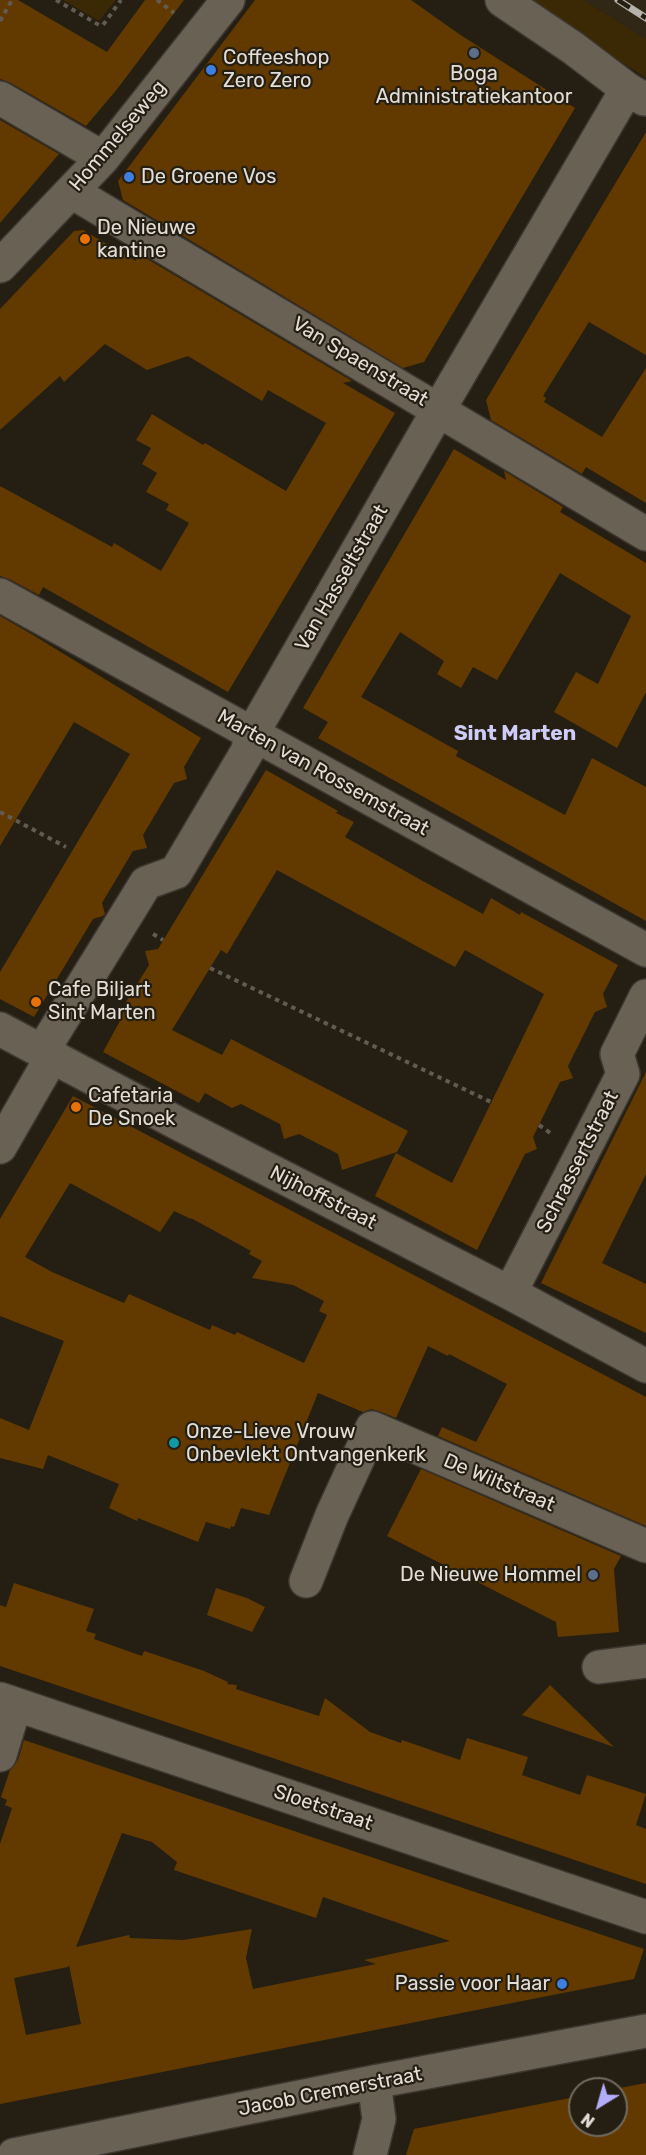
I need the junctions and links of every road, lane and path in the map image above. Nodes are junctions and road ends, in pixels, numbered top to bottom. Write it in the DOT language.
graph roads {
  1 [pos="12,0"];
  2 [pos="56,0"];
  3 [pos="121,0"];
  4 [pos="228,0"];
  5 [pos="502,0"];
  6 [pos="0,21"];
  7 [pos="636,94"];
  8 [pos="0,98"];
  9 [pos="103,158"];
  10 [pos="72,192"];
  11 [pos="0,266"];
  12 [pos="439,409"];
  13 [pos="646,534"];
  14 [pos="0,595"];
  15 [pos="252,734"];
  16 [pos="0,812"];
  17 [pos="66,847"];
  18 [pos="646,950"];
  19 [pos="210,968"];
  20 [pos="646,996"];
  21 [pos="0,1029"];
  22 [pos="48,1053"];
  23 [pos="491,1102"];
  24 [pos="0,1148"];
  25 [pos="510,1293"];
  26 [pos="646,1366"];
  27 [pos="646,1546"];
  28 [pos="306,1581"];
  29 [pos="646,1661"];
  30 [pos="599,1667"];
  31 [pos="8,1702"];
  32 [pos="0,1755"];
  33 [pos="646,1917"];
  34 [pos="646,2031"];
  35 [pos="374,2082"];
  36 [pos="14,2155"];
  37 [pos="370,2155"];
  1 -- 6 [label="path"];
  2 -- 3 [label="path"];
  4 -- 9 [label="street, Hommelseweg"];
  5 -- 7 [label="street"];
  7 -- 12 [label="street, Van Hasseltstraat"];
  8 -- 9 [label="street"];
  9 -- 10 [label="street, Hommelseweg"];
  10 -- 11 [label="street, Hommelseweg"];
  10 -- 12 [label="street, Van Spaenstraat"];
  12 -- 13 [label="street, Van Spaenstraat"];
  12 -- 15 [label="street, Van Hasseltstraat"];
  14 -- 15 [label="street, Marten van Rossemstraat"];
  15 -- 18 [label="street, Marten van Rossemstraat"];
  15 -- 22 [label="street, Van Hasseltstraat"];
  16 -- 17 [label="path"];
  19 -- 23 [label="path"];
  20 -- 25 [label="street, Schrassertstraat"];
  21 -- 22 [label="street, Nijhoffstraat"];
  22 -- 24 [label="street, Van Hasseltstraat"];
  22 -- 25 [label="street, Nijhoffstraat"];
  25 -- 26 [label="street, Nijhoffstraat"];
  27 -- 28 [label="street, De Wiltstraat"];
  29 -- 30 [label="street"];
  31 -- 32 [label="street"];
  31 -- 33 [label="street, Sloetstraat"];
  34 -- 35 [label="street, Jacob Cremerstraat"];
  35 -- 36 [label="street, Jacob Cremerstraat"];
  35 -- 37 [label="street"];
}
